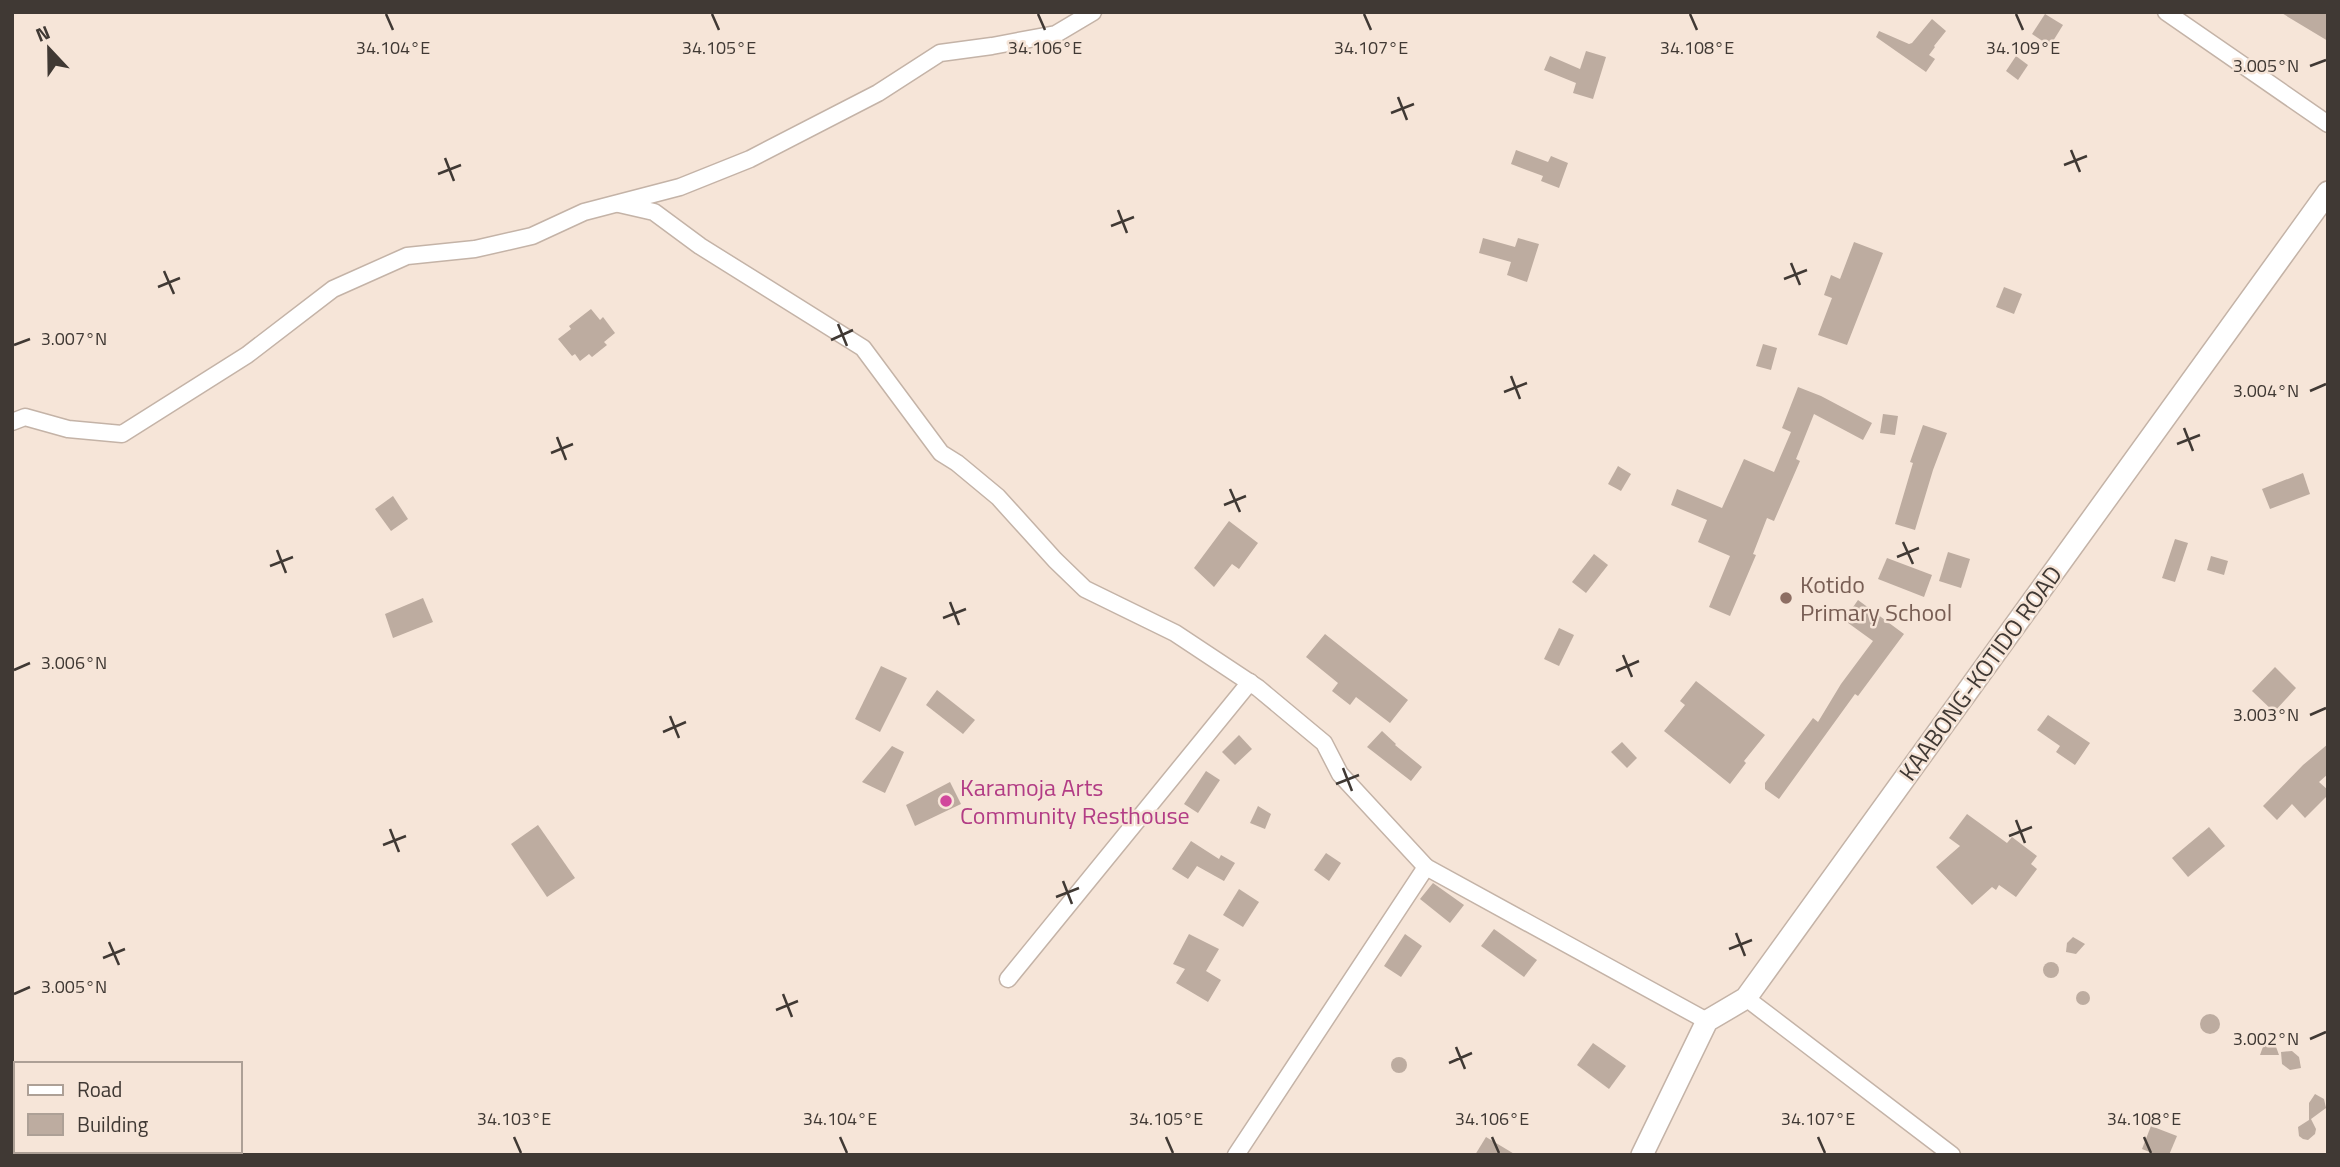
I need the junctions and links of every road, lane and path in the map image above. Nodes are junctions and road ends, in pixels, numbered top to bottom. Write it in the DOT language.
graph roads {
  1 [pos="1093,12"];
  2 [pos="2166,12"];
  3 [pos="2328,124"];
  4 [pos="2328,192"];
  5 [pos="616,203"];
  6 [pos="12,422"];
  7 [pos="1250,682"];
  8 [pos="1426,867"];
  9 [pos="1008,979"];
  10 [pos="1746,998"];
  11 [pos="1707,1021"];
  12 [pos="1236,1155"];
  13 [pos="1642,1155"];
  14 [pos="1952,1155"];
  1 -- 5 [label="street"];
  2 -- 3 [label="street"];
  4 -- 10 [label="main road, KAABONG-KOTIDO ROAD"];
  5 -- 6 [label="street"];
  5 -- 7 [label="street"];
  7 -- 8 [label="street"];
  7 -- 9 [label="street"];
  8 -- 11 [label="street"];
  8 -- 12 [label="street"];
  10 -- 11 [label="main road, KAABONG-KOTIDO ROAD"];
  10 -- 14 [label="street"];
  11 -- 13 [label="main road"];
}
